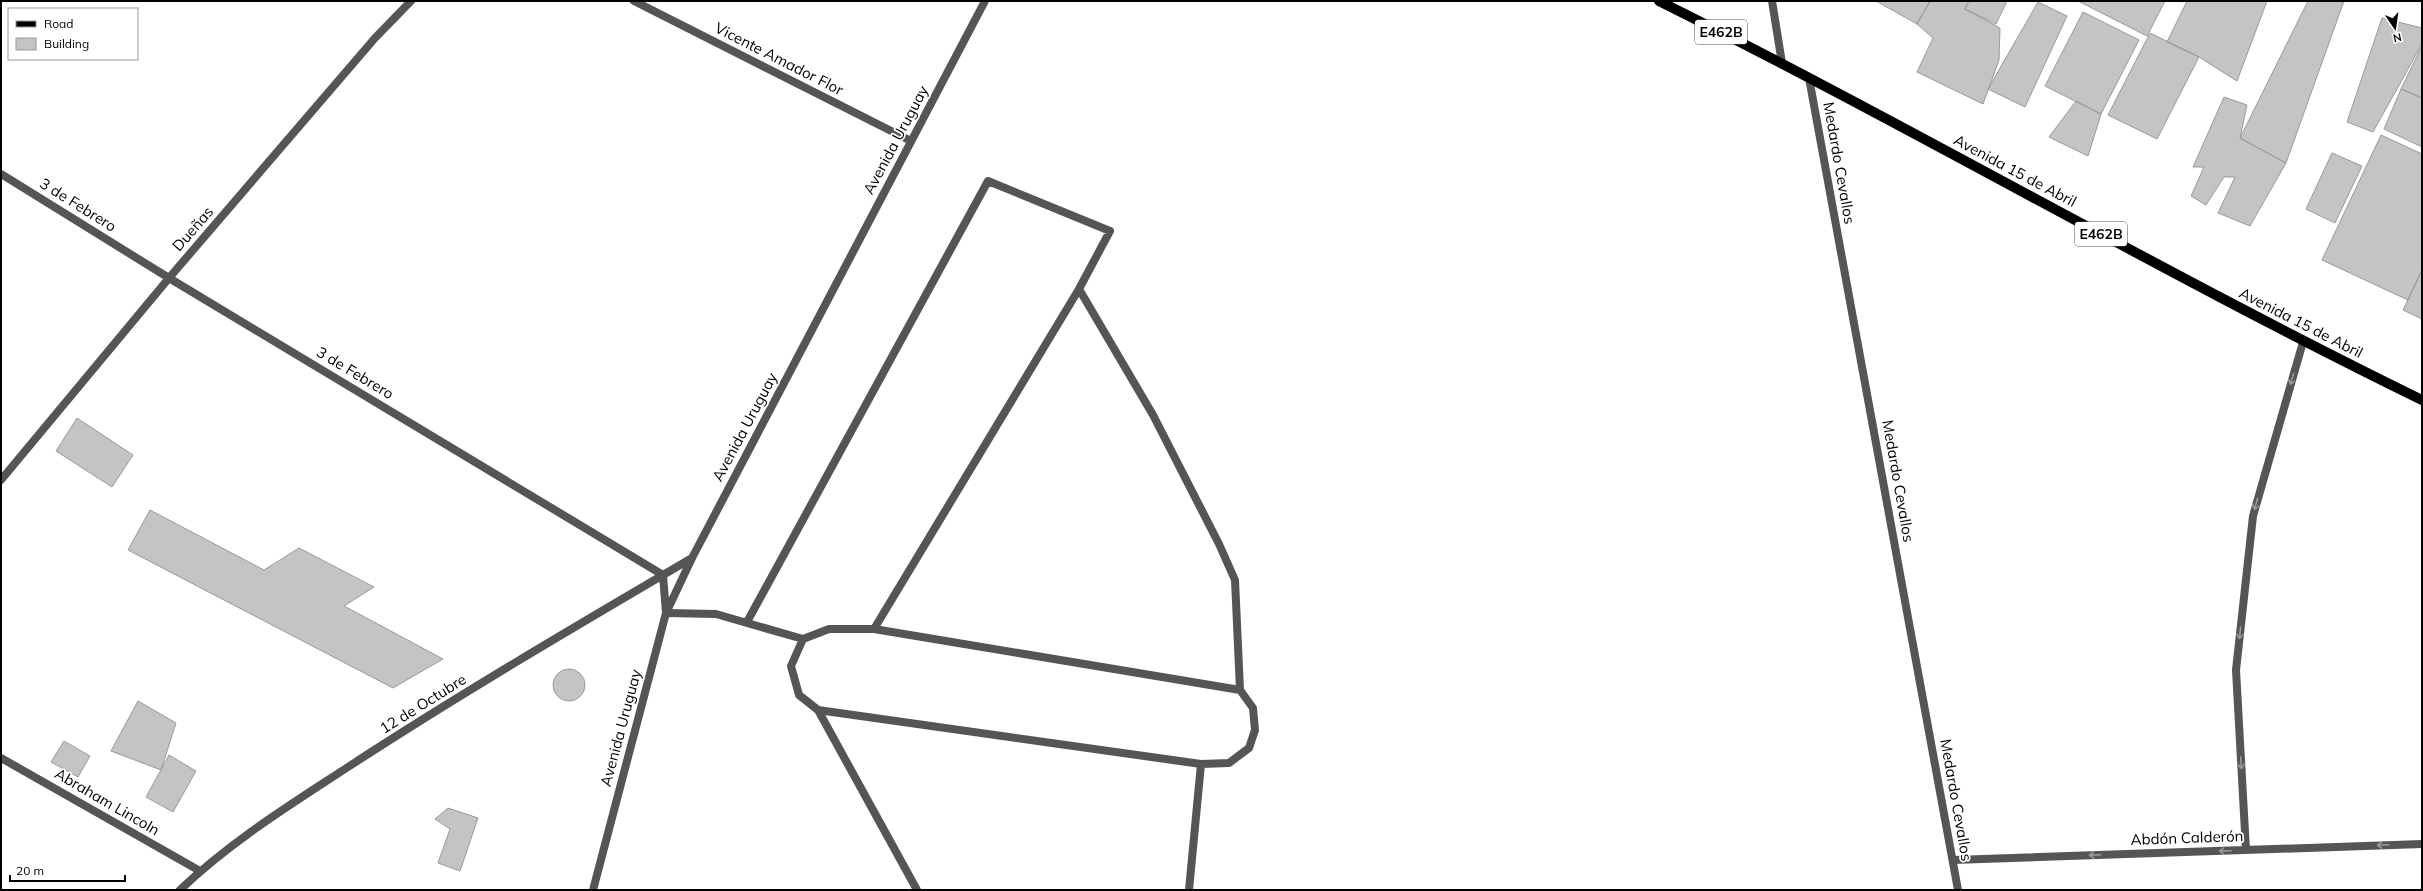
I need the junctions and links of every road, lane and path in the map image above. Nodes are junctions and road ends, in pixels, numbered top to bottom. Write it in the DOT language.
graph roads {
  1 [pos="411,1"];
  2 [pos="634,1"];
  3 [pos="985,1"];
  4 [pos="1659,1"];
  5 [pos="1772,1"];
  6 [pos="1782,63"];
  7 [pos="1809,78"];
  8 [pos="911,141"];
  9 [pos="1,174"];
  10 [pos="169,278"];
  11 [pos="1079,289"];
  12 [pos="2303,342"];
  13 [pos="2422,400"];
  14 [pos="1,480"];
  15 [pos="692,558"];
  16 [pos="663,575"];
  17 [pos="666,613"];
  18 [pos="747,622"];
  19 [pos="874,629"];
  20 [pos="803,639"];
  21 [pos="1240,690"];
  22 [pos="818,710"];
  23 [pos="1,758"];
  24 [pos="1201,764"];
  25 [pos="2422,844"];
  26 [pos="2246,850"];
  27 [pos="1953,860"];
  28 [pos="200,871"];
  29 [pos="180,890"];
  30 [pos="593,890"];
  31 [pos="917,890"];
  32 [pos="1189,890"];
  33 [pos="1958,890"];
  1 -- 10 [label="street, Dueñas"];
  2 -- 8 [label="street, Vicente Amador Flor"];
  3 -- 8 [label="street, Avenida Uruguay"];
  4 -- 6 [label="main road, Avenida 15 de Abril / E462B"];
  5 -- 6 [label="street"];
  6 -- 7 [label="main road, Avenida 15 de Abril / E462B"];
  7 -- 12 [label="main road, Avenida 15 de Abril / E462B"];
  7 -- 27 [label="street, Medardo Cevallos"];
  8 -- 15 [label="street, Avenida Uruguay"];
  9 -- 10 [label="street, 3 de Febrero"];
  10 -- 14 [label="street, Dueñas"];
  10 -- 16 [label="street, 3 de Febrero"];
  11 -- 18 [label="street"];
  11 -- 19 [label="street"];
  11 -- 21 [label="street"];
  12 -- 13 [label="main road, Avenida 15 de Abril / E462B"];
  12 -- 26 [label="street, one-way"];
  15 -- 16 [label="street, 12 de Octubre"];
  15 -- 17 [label="street, Avenida Uruguay"];
  16 -- 17 [label="street"];
  16 -- 28 [label="street, 12 de Octubre"];
  17 -- 18 [label="street"];
  17 -- 30 [label="street, Avenida Uruguay"];
  18 -- 20 [label="street"];
  19 -- 20 [label="street"];
  19 -- 21 [label="street"];
  20 -- 22 [label="street"];
  21 -- 24 [label="street"];
  22 -- 24 [label="street"];
  22 -- 31 [label="street"];
  23 -- 28 [label="street, Abraham Lincoln"];
  24 -- 32 [label="street"];
  25 -- 26 [label="street, Abdón Calderón, one-way"];
  26 -- 27 [label="street, Abdón Calderón, one-way"];
  27 -- 33 [label="street, Medardo Cevallos"];
  28 -- 29 [label="street, 12 de Octubre"];
}
